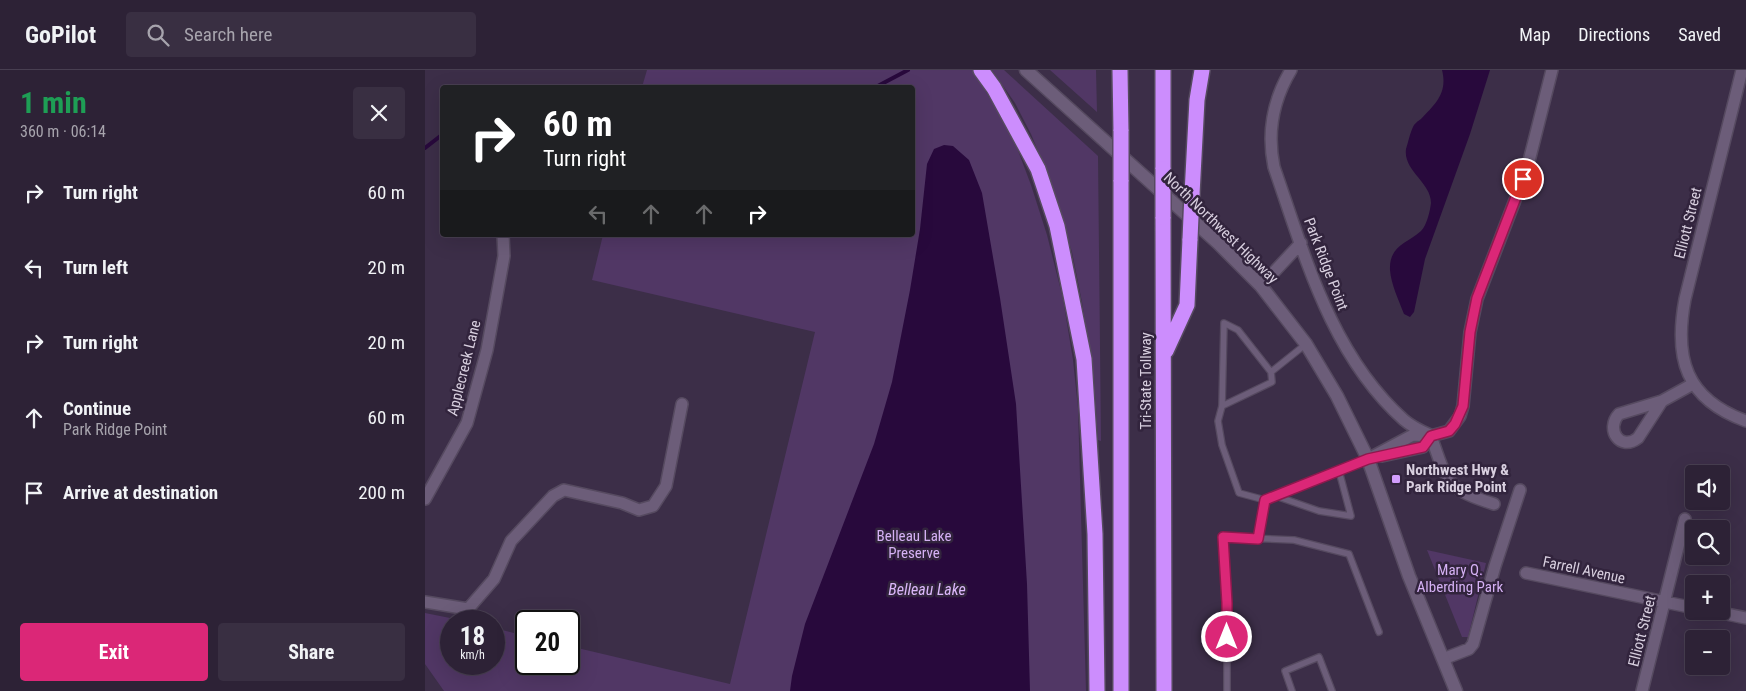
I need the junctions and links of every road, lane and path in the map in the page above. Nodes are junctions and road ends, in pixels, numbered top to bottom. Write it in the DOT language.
graph roads {
  1 [pos="981,70"];
  2 [pos="1026,70"];
  3 [pos="1120,70"];
  4 [pos="1163,70"];
  5 [pos="1202,70"];
  6 [pos="1291,70"];
  7 [pos="1552,70"];
  8 [pos="1742,70"];
  9 [pos="503,237"];
  10 [pos="1301,243"];
  11 [pos="1261,286"];
  12 [pos="1306,344"];
  13 [pos="1164,357"];
  14 [pos="1271,372"];
  15 [pos="1693,384"];
  16 [pos="1662,401"];
  17 [pos="682,404"];
  18 [pos="1222,406"];
  19 [pos="1746,421"];
  20 [pos="1431,436"];
  21 [pos="1368,459"];
  22 [pos="1339,471"];
  23 [pos="1521,490"];
  24 [pos="1276,496"];
  25 [pos="425,499"];
  26 [pos="1265,500"];
  27 [pos="1494,504"];
  28 [pos="1685,519"];
  29 [pos="1258,539"];
  30 [pos="1526,573"];
  31 [pos="425,602"];
  32 [pos="1664,602"];
  33 [pos="1685,606"];
  34 [pos="1730,615"];
  35 [pos="1746,618"];
  36 [pos="1379,632"];
  37 [pos="1443,660"];
  38 [pos="1097,691"];
  39 [pos="1121,691"];
  40 [pos="1164,691"];
  41 [pos="1227,691"];
  42 [pos="1292,691"];
  43 [pos="1332,691"];
  44 [pos="1456,691"];
  45 [pos="1642,691"];
  1 -- 38 [label="highway"];
  2 -- 11 [label="main road, North Northwest Highway"];
  3 -- 39 [label="highway, Tri-State Tollway, bridge"];
  4 -- 13 [label="highway, Tri-State Tollway, bridge"];
  5 -- 13 [label="highway, bridge"];
  6 -- 10 [label="street, Park Ridge Point"];
  7 -- 20 [label="street"];
  8 -- 15 [label="street, Elliott Street"];
  9 -- 25 [label="street, Applecreek Lane"];
  10 -- 11 [label="street"];
  10 -- 20 [label="street, Park Ridge Point"];
  11 -- 12 [label="main road, North Northwest Highway"];
  12 -- 14 [label="lane"];
  12 -- 21 [label="main road, North Northwest Highway"];
  13 -- 40 [label="highway, Tri-State Tollway"];
  14 -- 18 [label="lane"];
  14 -- 18 [label="lane"];
  15 -- 16 [label="street"];
  15 -- 19 [label="street"];
  17 -- 31 [label="street"];
  18 -- 26 [label="lane"];
  20 -- 21 [label="street"];
  20 -- 27 [label="street"];
  21 -- 22 [label="lane"];
  21 -- 37 [label="main road, North Northwest Highway"];
  22 -- 24 [label="lane"];
  22 -- 24 [label="lane"];
  23 -- 37 [label="street"];
  24 -- 26 [label="lane"];
  26 -- 29 [label="lane"];
  28 -- 32 [label="street, Elliott Street"];
  29 -- 36 [label="lane"];
  29 -- 41 [label="lane"];
  30 -- 32 [label="street, Farrell Avenue"];
  32 -- 33 [label="street, Farrell Avenue"];
  32 -- 45 [label="street, Elliott Street"];
  34 -- 35 [label="street"];
  37 -- 44 [label="main road, North Northwest Highway"];
  42 -- 43 [label="lane"];
}
